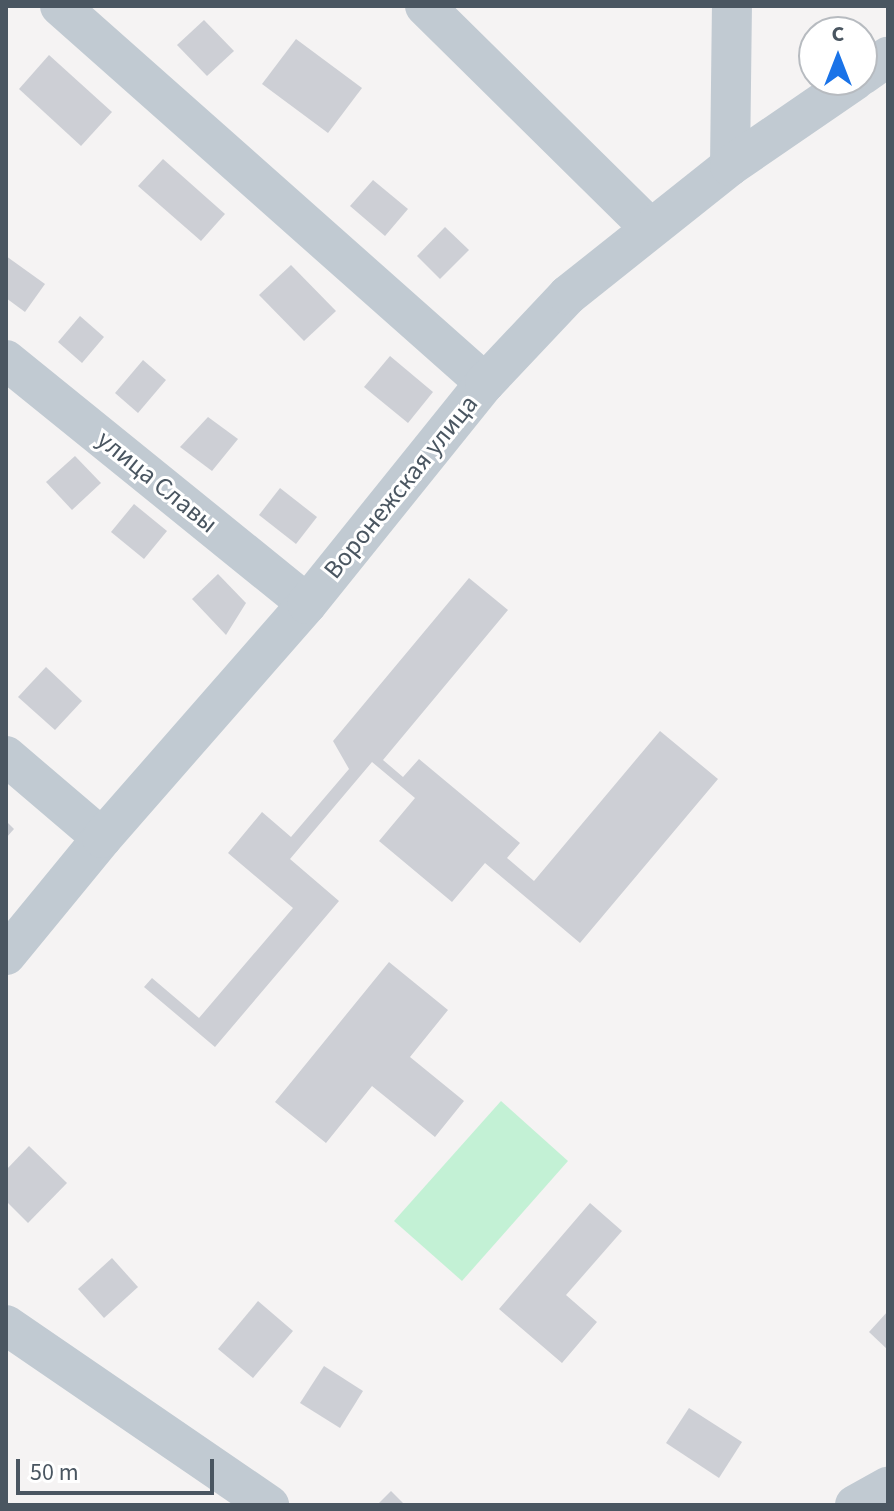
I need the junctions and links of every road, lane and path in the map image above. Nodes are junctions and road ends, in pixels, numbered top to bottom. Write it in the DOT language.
graph roads {
  1 [pos="60,6"];
  2 [pos="425,6"];
  3 [pos="732,6"];
  4 [pos="832,96"];
  5 [pos="730,166"];
  6 [pos="649,227"];
  7 [pos="6,360"];
  8 [pos="485,383"];
  9 [pos="307,604"];
  10 [pos="6,756"];
  11 [pos="102,838"];
  12 [pos="6,955"];
  13 [pos="6,1325"];
  14 [pos="888,1487"];
  15 [pos="269,1505"];
  16 [pos="855,1505"];
  1 -- 8 [label="street"];
  2 -- 6 [label="street"];
  3 -- 5 [label="street"];
  4 -- 5 [label="street, Воронежская улица"];
  5 -- 6 [label="street, Воронежская улица"];
  6 -- 8 [label="street, Воронежская улица"];
  7 -- 9 [label="street, улица Славы"];
  8 -- 9 [label="street, Воронежская улица"];
  9 -- 11 [label="street, Воронежская улица"];
  10 -- 11 [label="street"];
  11 -- 12 [label="street, Воронежская улица"];
  13 -- 15 [label="street"];
  14 -- 16 [label="street"];
}
